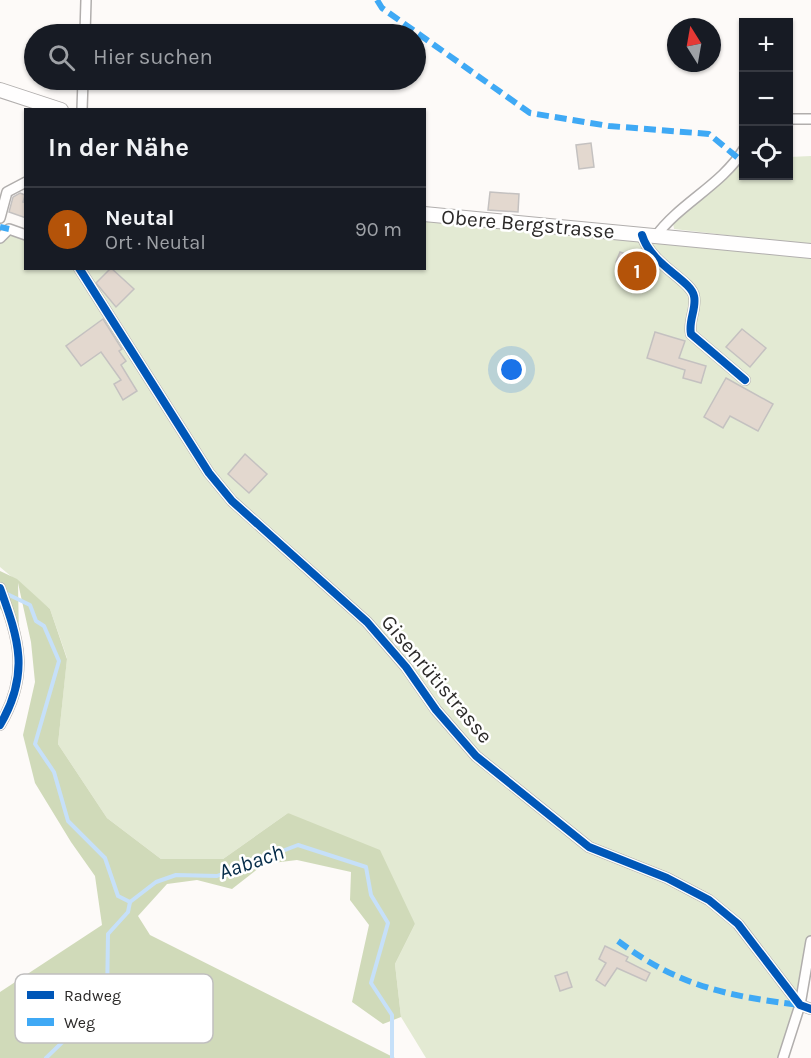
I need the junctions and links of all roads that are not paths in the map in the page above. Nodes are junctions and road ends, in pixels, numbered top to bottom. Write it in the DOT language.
graph roads {
  1 [pos="86,0"];
  2 [pos="85,24"];
  3 [pos="0,90"];
  4 [pos="83,90"];
  5 [pos="55,108"];
  6 [pos="82,108"];
  7 [pos="793,119"];
  8 [pos="811,119"];
  9 [pos="739,155"];
  10 [pos="24,183"];
  11 [pos="426,214"];
  12 [pos="0,219"];
  13 [pos="9,229"];
  14 [pos="24,234"];
  15 [pos="649,236"];
  16 [pos="0,238"];
  17 [pos="811,251"];
  18 [pos="80,270"];
  19 [pos="745,380"];
  20 [pos="0,588"];
  21 [pos="0,725"];
  22 [pos="811,941"];
  23 [pos="800,1005"];
  24 [pos="811,1009"];
  25 [pos="783,1058"];
  1 -- 2 [label="street"];
  3 -- 5 [label="main road"];
  4 -- 6 [label="street"];
  7 -- 8 [label="street"];
  9 -- 15 [label="street"];
  10 -- 12 [label="street"];
  11 -- 15 [label="main road, Obere Bergstrasse"];
  12 -- 13 [label="street"];
  13 -- 14 [label="street"];
  13 -- 16 [label="street"];
  15 -- 17 [label="main road, Obere Bergstrasse"];
  15 -- 19 [label="street"];
  18 -- 23 [label="street, Gisenrütistrasse"];
  20 -- 21 [label="street"];
  22 -- 23 [label="street"];
  23 -- 24 [label="street"];
  23 -- 25 [label="street"];
}
